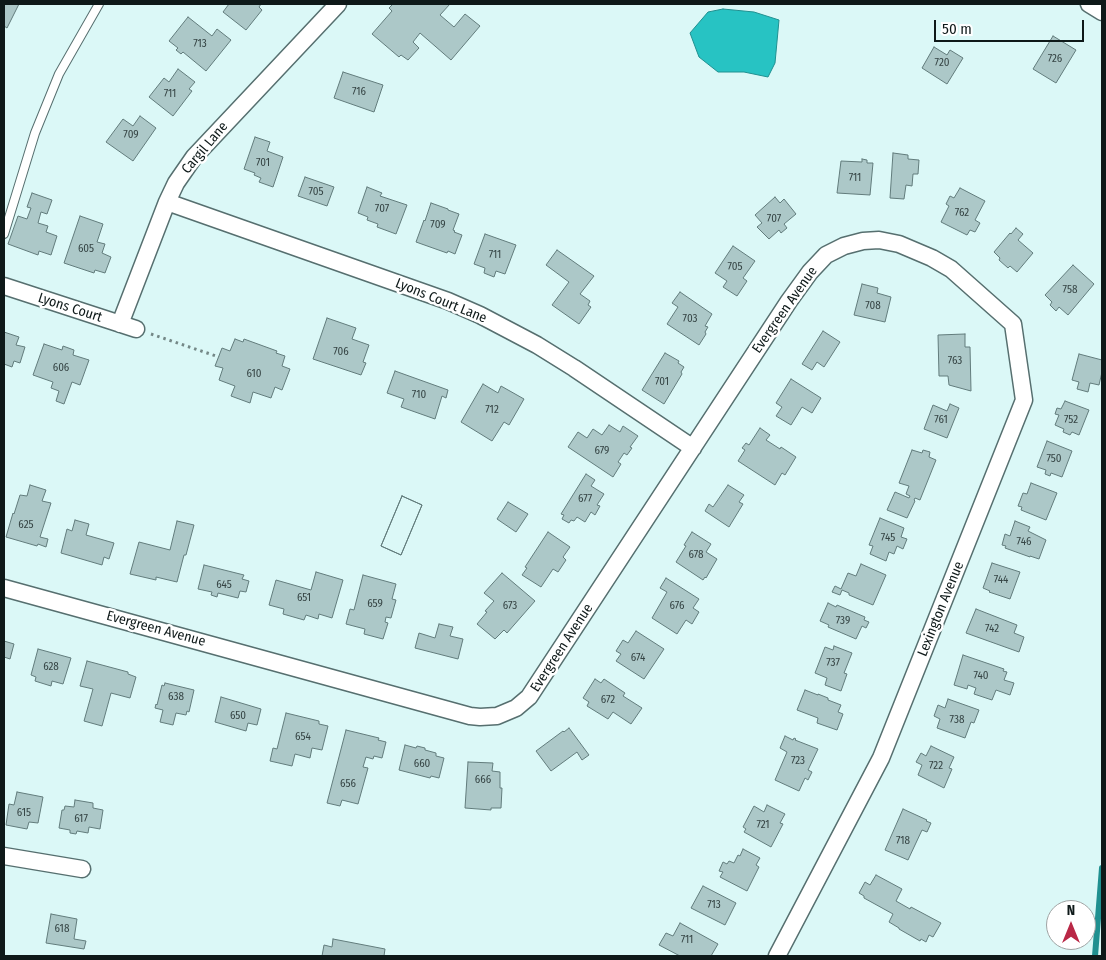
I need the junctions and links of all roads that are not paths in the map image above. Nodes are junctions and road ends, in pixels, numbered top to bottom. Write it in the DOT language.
graph roads {
  1 [pos="99,4"];
  2 [pos="338,4"];
  3 [pos="1088,4"];
  4 [pos="1102,12"];
  5 [pos="167,202"];
  6 [pos="4,234"];
  7 [pos="951,269"];
  8 [pos="4,286"];
  9 [pos="120,324"];
  10 [pos="136,329"];
  11 [pos="693,448"];
  12 [pos="4,588"];
  13 [pos="4,856"];
  14 [pos="82,870"];
  15 [pos="777,956"];
  1 -- 6 [label="lane"];
  2 -- 5 [label="street, Cargil Lane"];
  3 -- 4 [label="street"];
  5 -- 9 [label="street, Cargil Lane"];
  5 -- 11 [label="street, Lyons Court Lane"];
  7 -- 11 [label="street, Evergreen Avenue"];
  7 -- 15 [label="street, Lexington Avenue"];
  8 -- 9 [label="street, Lyons Court"];
  9 -- 10 [label="street, Lyons Court"];
  11 -- 12 [label="street, Evergreen Avenue"];
  13 -- 14 [label="street"];
}
